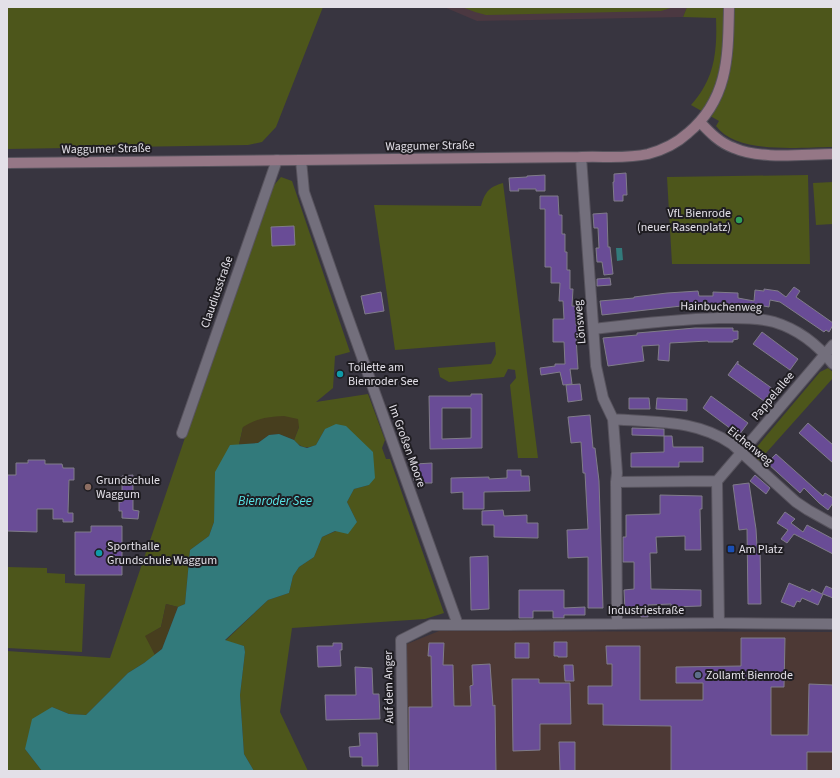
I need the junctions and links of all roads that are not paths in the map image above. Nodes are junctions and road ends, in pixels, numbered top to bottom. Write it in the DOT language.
graph roads {
  1 [pos="728,7"];
  2 [pos="700,122"];
  3 [pos="833,154"];
  4 [pos="581,157"];
  5 [pos="277,160"];
  6 [pos="301,160"];
  7 [pos="7,163"];
  8 [pos="594,329"];
  9 [pos="833,345"];
  10 [pos="825,354"];
  11 [pos="833,364"];
  12 [pos="614,419"];
  13 [pos="182,433"];
  14 [pos="741,454"];
  15 [pos="717,481"];
  16 [pos="616,482"];
  17 [pos="833,524"];
  18 [pos="617,623"];
  19 [pos="719,623"];
  20 [pos="833,624"];
  21 [pos="458,626"];
  22 [pos="403,771"];
  1 -- 2 [label="street, Waggumer Straße"];
  2 -- 3 [label="street"];
  2 -- 4 [label="street, Waggumer Straße"];
  4 -- 6 [label="street, Waggumer Straße"];
  4 -- 8 [label="street, Lönsweg"];
  5 -- 6 [label="street, Waggumer Straße"];
  5 -- 7 [label="street, Waggumer Straße"];
  5 -- 13 [label="street, Claudiusstraße"];
  6 -- 21 [label="street, Im Großen Moore"];
  8 -- 10 [label="street, Hainbuchenweg"];
  8 -- 12 [label="street, Lönsweg"];
  9 -- 10 [label="street, Pappelallee"];
  10 -- 11 [label="street, Hainbuchenweg"];
  10 -- 14 [label="street, Pappelallee"];
  12 -- 14 [label="street, Eichenweg"];
  12 -- 16 [label="street, Lönsweg"];
  14 -- 15 [label="street, Pappelallee"];
  14 -- 17 [label="street, Eichenweg"];
  15 -- 16 [label="street"];
  15 -- 19 [label="street"];
  16 -- 18 [label="street"];
  18 -- 19 [label="street, Industriestraße"];
  18 -- 21 [label="street, Industriestraße"];
  19 -- 20 [label="street, Industriestraße"];
  21 -- 22 [label="street, Auf dem Anger"];
}
